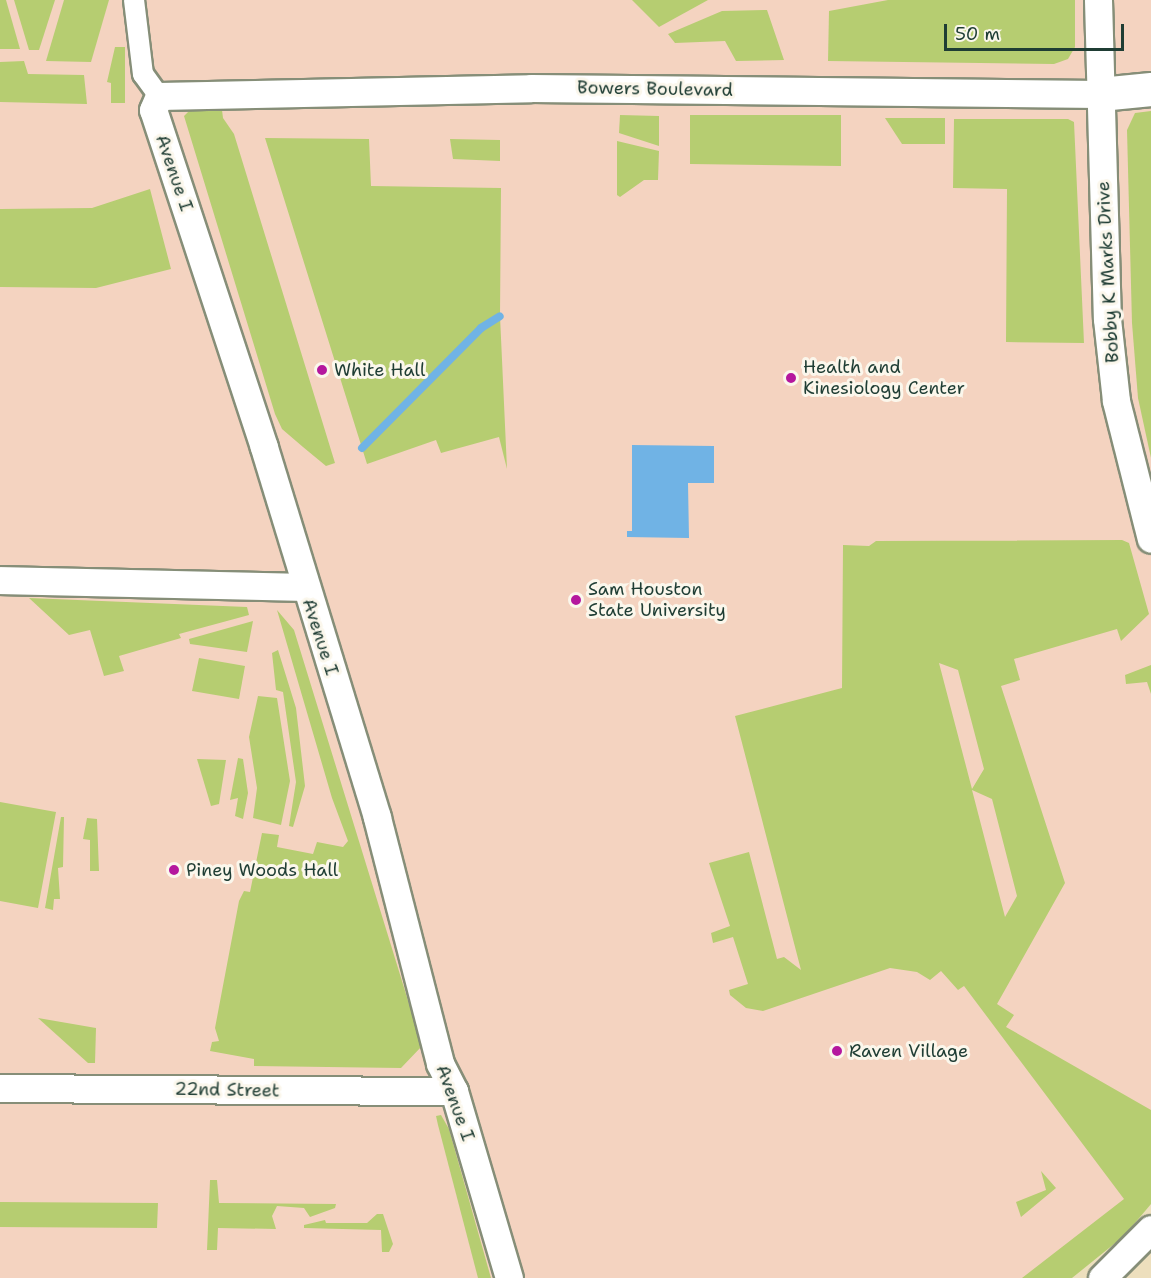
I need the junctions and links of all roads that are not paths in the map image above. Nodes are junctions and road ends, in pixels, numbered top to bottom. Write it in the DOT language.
graph roads {
  1 [pos="134,0"];
  2 [pos="1098,0"];
  3 [pos="1151,89"];
  4 [pos="1100,94"];
  5 [pos="159,96"];
  6 [pos="1151,539"];
  7 [pos="0,580"];
  8 [pos="304,587"];
  9 [pos="0,1088"];
  10 [pos="454,1091"];
  11 [pos="1151,1229"];
  12 [pos="509,1278"];
  13 [pos="1102,1278"];
  1 -- 5 [label="street"];
  2 -- 4 [label="street, Bobby K Marks Drive"];
  3 -- 4 [label="street, Bowers Boulevard"];
  4 -- 5 [label="street, Bowers Boulevard"];
  4 -- 6 [label="street, Bobby K Marks Drive"];
  5 -- 8 [label="street, Avenue I"];
  7 -- 8 [label="street"];
  8 -- 10 [label="street, Avenue I"];
  9 -- 10 [label="street, 22nd Street"];
  10 -- 12 [label="street, Avenue I"];
  11 -- 13 [label="street"];
}
